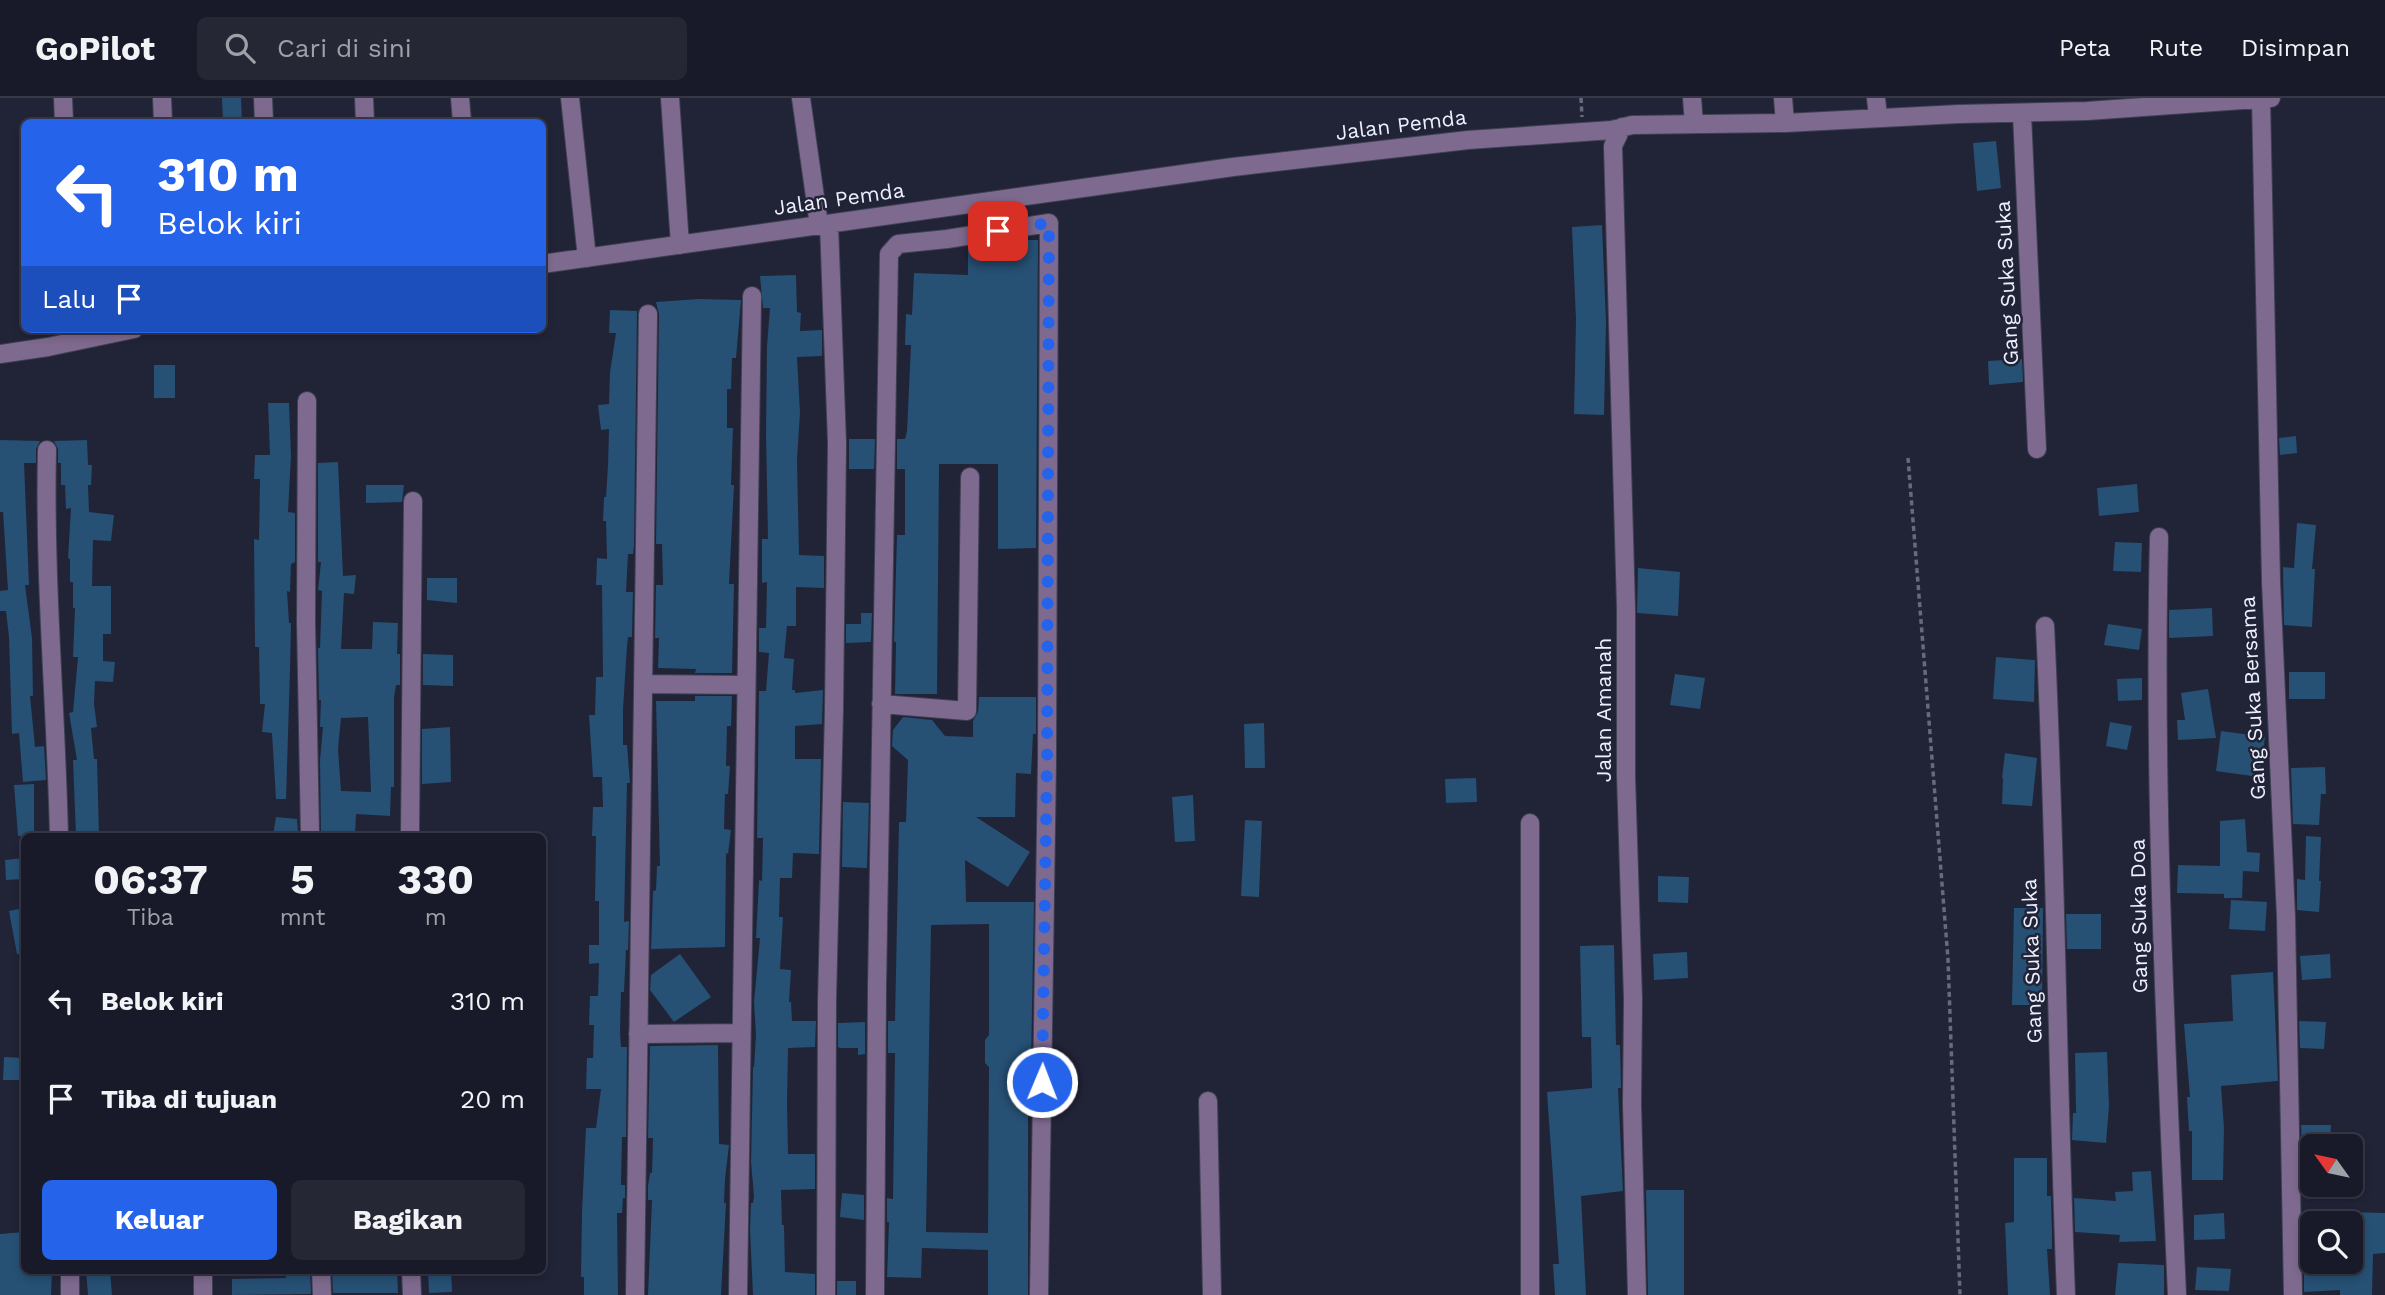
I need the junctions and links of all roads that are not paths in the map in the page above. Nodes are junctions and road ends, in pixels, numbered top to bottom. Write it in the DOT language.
graph roads {
  1 [pos="63,98"];
  2 [pos="162,98"];
  3 [pos="262,98"];
  4 [pos="364,98"];
  5 [pos="460,98"];
  6 [pos="570,98"];
  7 [pos="670,98"];
  8 [pos="800,98"];
  9 [pos="1692,98"];
  10 [pos="1783,98"];
  11 [pos="1876,98"];
  12 [pos="2266,99"];
  13 [pos="2204,101"];
  14 [pos="2122,103"];
  15 [pos="1959,106"];
  16 [pos="2045,106"];
  17 [pos="2022,114"];
  18 [pos="1878,117"];
  19 [pos="64,119"];
  20 [pos="163,119"];
  21 [pos="264,119"];
  22 [pos="365,119"];
  23 [pos="461,119"];
  24 [pos="1785,123"];
  25 [pos="1694,124"];
  26 [pos="1622,127"];
  27 [pos="824,224"];
  28 [pos="680,245"];
  29 [pos="587,258"];
  30 [pos="546,263"];
  31 [pos="751,296"];
  32 [pos="648,314"];
  33 [pos="93,333"];
  34 [pos="72,335"];
  35 [pos="0,354"];
  36 [pos="307,401"];
  37 [pos="2037,449"];
  38 [pos="47,450"];
  39 [pos="970,477"];
  40 [pos="413,501"];
  41 [pos="2159,537"];
  42 [pos="2045,626"];
  43 [pos="643,684"];
  44 [pos="746,685"];
  45 [pos="881,704"];
  46 [pos="1530,823"];
  47 [pos="59,833"];
  48 [pos="310,833"];
  49 [pos="410,833"];
  50 [pos="741,1032"];
  51 [pos="638,1034"];
  52 [pos="1208,1101"];
  53 [pos="70,1274"];
  54 [pos="203,1274"];
  55 [pos="321,1274"];
  56 [pos="411,1274"];
  57 [pos="70,1295"];
  58 [pos="203,1295"];
  59 [pos="322,1295"];
  60 [pos="412,1295"];
  61 [pos="635,1295"];
  62 [pos="738,1295"];
  63 [pos="826,1295"];
  64 [pos="875,1295"];
  65 [pos="1039,1295"];
  66 [pos="1212,1295"];
  67 [pos="1530,1295"];
  68 [pos="1637,1295"];
  69 [pos="2066,1295"];
  70 [pos="2178,1295"];
  71 [pos="2293,1295"];
  1 -- 19 [label="street"];
  2 -- 20 [label="street"];
  3 -- 21 [label="street"];
  4 -- 22 [label="street"];
  5 -- 23 [label="street"];
  6 -- 29 [label="street"];
  7 -- 28 [label="street"];
  8 -- 27 [label="street"];
  9 -- 25 [label="street"];
  10 -- 24 [label="street"];
  11 -- 18 [label="street"];
  12 -- 13 [label="street, Jalan Pemda"];
  12 -- 71 [label="street, Gang Suka Bersama"];
  13 -- 14 [label="street, Jalan Pemda"];
  14 -- 16 [label="street, Jalan Pemda"];
  15 -- 17 [label="street, Jalan Pemda"];
  15 -- 18 [label="street, Jalan Pemda"];
  16 -- 17 [label="street, Jalan Pemda"];
  17 -- 37 [label="street, Gang Suka Suka"];
  18 -- 24 [label="street, Jalan Pemda"];
  24 -- 25 [label="street, Jalan Pemda"];
  25 -- 26 [label="street, Jalan Pemda"];
  26 -- 27 [label="street, Jalan Pemda"];
  26 -- 68 [label="street, Jalan Amanah"];
  27 -- 28 [label="street, Jalan Pemda"];
  27 -- 63 [label="street"];
  28 -- 29 [label="street, Jalan Pemda"];
  29 -- 30 [label="street, Jalan Pemda"];
  31 -- 44 [label="street"];
  32 -- 43 [label="street"];
  33 -- 34 [label="street"];
  34 -- 35 [label="street"];
  36 -- 48 [label="street"];
  38 -- 47 [label="street"];
  39 -- 45 [label="street"];
  40 -- 49 [label="street"];
  41 -- 70 [label="street, Gang Suka Doa"];
  42 -- 69 [label="street, Gang Suka Suka"];
  43 -- 44 [label="street"];
  43 -- 51 [label="street"];
  44 -- 50 [label="street"];
  45 -- 64 [label="street"];
  45 -- 65 [label="street"];
  46 -- 67 [label="street"];
  50 -- 51 [label="street"];
  50 -- 62 [label="street"];
  51 -- 61 [label="street"];
  52 -- 66 [label="street"];
  53 -- 57 [label="street"];
  54 -- 58 [label="street"];
  55 -- 59 [label="street"];
  56 -- 60 [label="street"];
}
